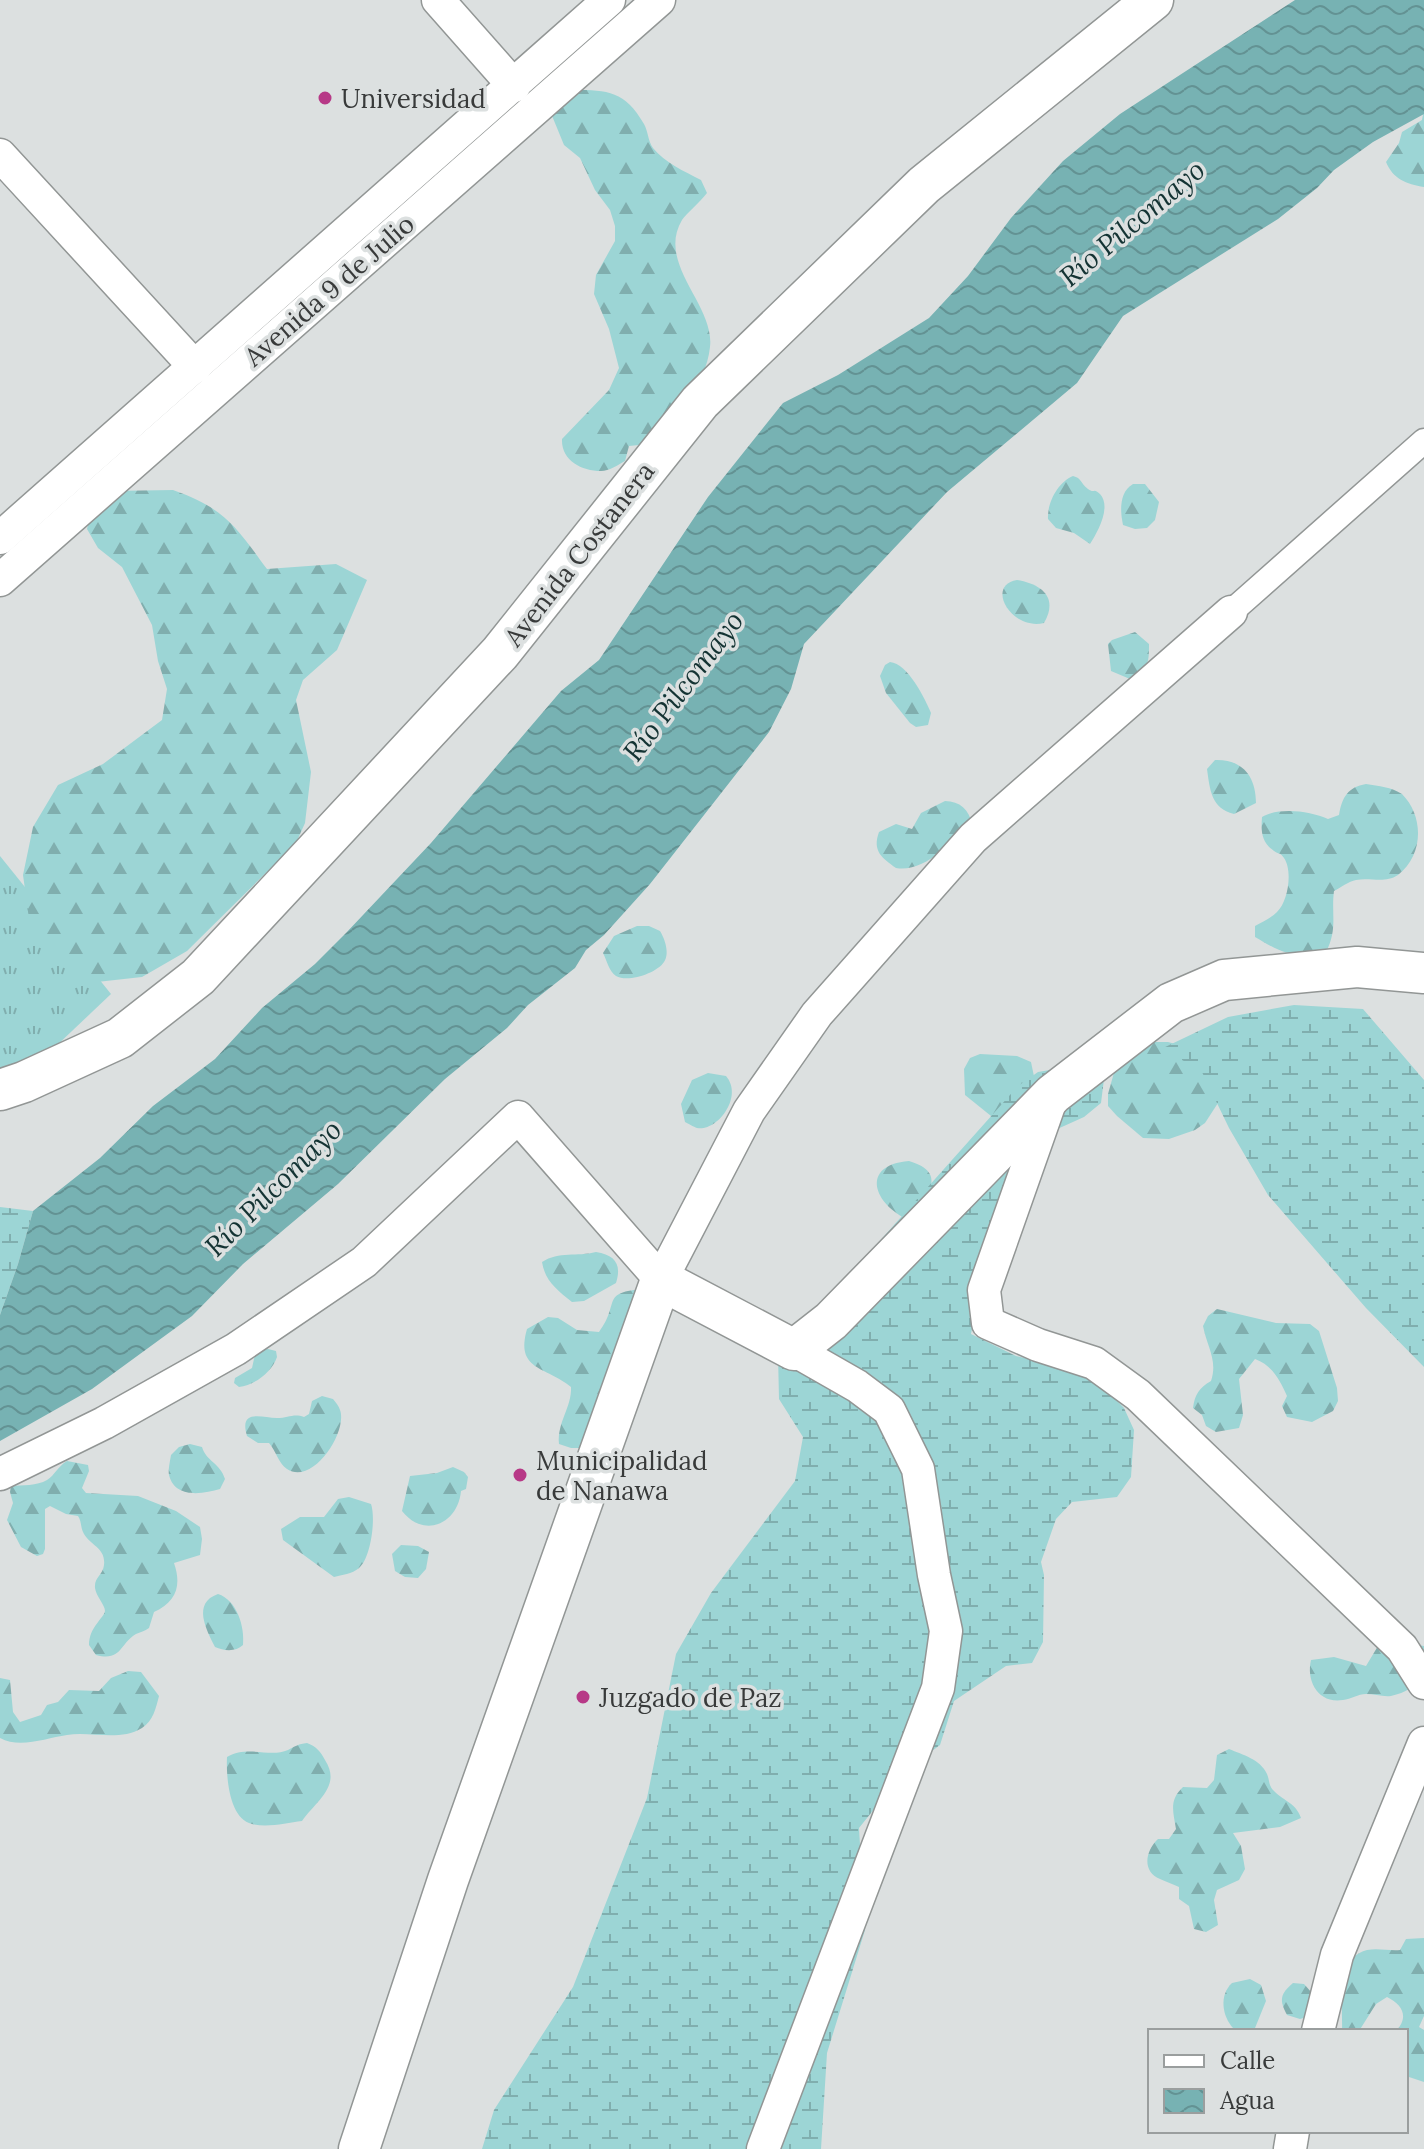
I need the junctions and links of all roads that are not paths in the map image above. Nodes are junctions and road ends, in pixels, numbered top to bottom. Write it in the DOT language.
graph roads {
  1 [pos="438,0"];
  2 [pos="609,0"];
  3 [pos="659,0"];
  4 [pos="1153,0"];
  5 [pos="514,86"];
  6 [pos="0,155"];
  7 [pos="371,233"];
  8 [pos="195,367"];
  9 [pos="1424,441"];
  10 [pos="0,538"];
  11 [pos="0,580"];
  12 [pos="1231,612"];
  13 [pos="1424,973"];
  14 [pos="0,1090"];
  15 [pos="1053,1094"];
  16 [pos="661,1280"];
  17 [pos="794,1350"];
  18 [pos="0,1474"];
  19 [pos="1424,1683"];
  20 [pos="1424,1743"];
  21 [pos="1318,2029"];
  22 [pos="359,2149"];
  23 [pos="763,2149"];
  1 -- 5 [label="street"];
  2 -- 5 [label="street, Avenida 9 de Julio"];
  3 -- 7 [label="street, Avenida 9 de Julio"];
  4 -- 14 [label="street, Avenida Costanera"];
  5 -- 7 [label="street, Avenida 9 de Julio"];
  6 -- 8 [label="street"];
  7 -- 8 [label="street, Avenida 9 de Julio"];
  7 -- 11 [label="street, Avenida 9 de Julio"];
  8 -- 10 [label="street, Avenida 9 de Julio"];
  9 -- 12 [label="street"];
  12 -- 16 [label="street"];
  13 -- 15 [label="street"];
  15 -- 17 [label="street"];
  15 -- 19 [label="street"];
  16 -- 17 [label="street"];
  16 -- 18 [label="street"];
  16 -- 22 [label="street"];
  17 -- 23 [label="street"];
  20 -- 21 [label="street"];
}
